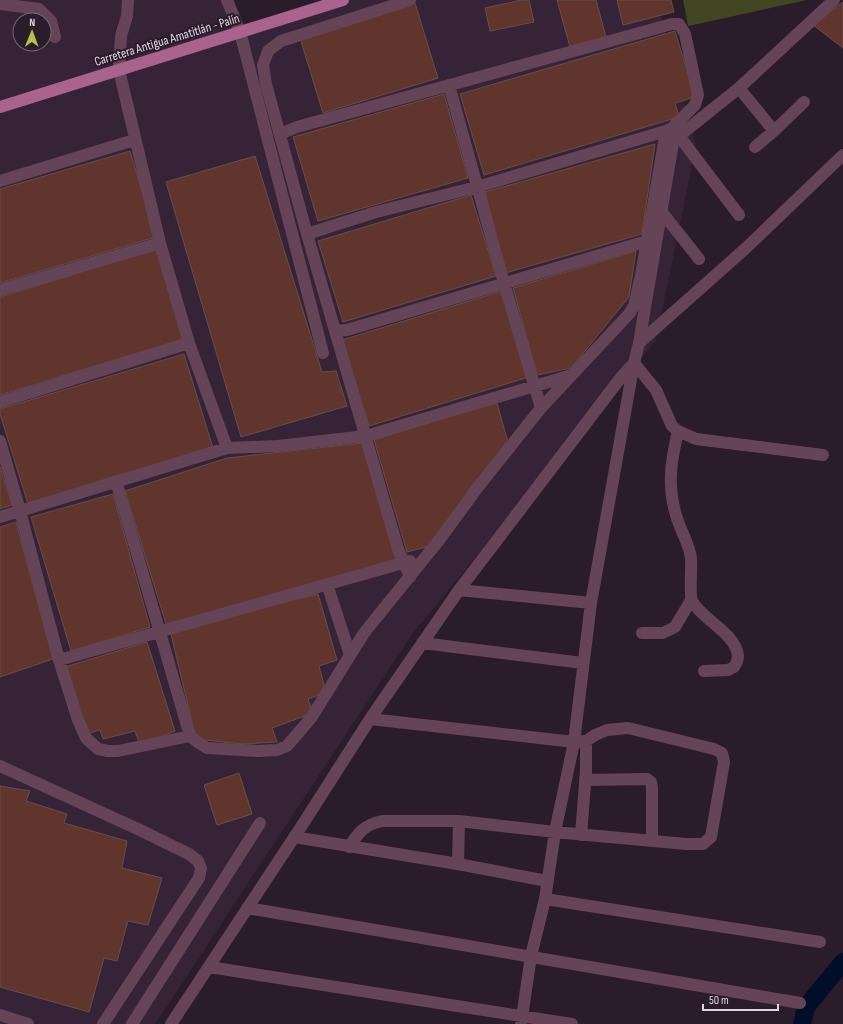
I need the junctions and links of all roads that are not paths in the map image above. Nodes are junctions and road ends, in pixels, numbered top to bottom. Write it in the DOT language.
graph roads {
  1 [pos="128,0"];
  2 [pos="227,0"];
  3 [pos="343,0"];
  4 [pos="410,0"];
  5 [pos="834,0"];
  6 [pos="319,3"];
  7 [pos="0,4"];
  8 [pos="240,32"];
  9 [pos="55,37"];
  10 [pos="119,70"];
  11 [pos="449,85"];
  12 [pos="738,88"];
  13 [pos="804,102"];
  14 [pos="0,107"];
  15 [pos="666,131"];
  16 [pos="774,132"];
  17 [pos="280,134"];
  18 [pos="679,136"];
  19 [pos="134,140"];
  20 [pos="755,147"];
  21 [pos="843,155"];
  22 [pos="0,181"];
  23 [pos="477,187"];
  24 [pos="661,210"];
  25 [pos="739,215"];
  26 [pos="307,234"];
  27 [pos="647,240"];
  28 [pos="160,243"];
  29 [pos="699,259"];
  30 [pos="504,283"];
  31 [pos="0,290"];
  32 [pos="335,332"];
  33 [pos="189,343"];
  34 [pos="639,343"];
  35 [pos="323,353"];
  36 [pos="634,363"];
  37 [pos="574,374"];
  38 [pos="534,385"];
  39 [pos="0,402"];
  40 [pos="541,408"];
  41 [pos="678,431"];
  42 [pos="366,436"];
  43 [pos="0,441"];
  44 [pos="227,448"];
  45 [pos="823,455"];
  46 [pos="114,482"];
  47 [pos="20,510"];
  48 [pos="0,516"];
  49 [pos="424,559"];
  50 [pos="403,562"];
  51 [pos="410,578"];
  52 [pos="327,584"];
  53 [pos="459,590"];
  54 [pos="690,600"];
  55 [pos="591,602"];
  56 [pos="159,631"];
  57 [pos="642,633"];
  58 [pos="422,643"];
  59 [pos="350,656"];
  60 [pos="59,660"];
  61 [pos="583,663"];
  62 [pos="704,671"];
  63 [pos="370,719"];
  64 [pos="190,736"];
  65 [pos="580,741"];
  66 [pos="0,766"];
  67 [pos="585,780"];
  68 [pos="459,821"];
  69 [pos="260,823"];
  70 [pos="555,832"];
  71 [pos="581,835"];
  72 [pos="294,837"];
  73 [pos="652,841"];
  74 [pos="349,847"];
  75 [pos="458,864"];
  76 [pos="547,881"];
  77 [pos="545,899"];
  78 [pos="247,908"];
  79 [pos="820,942"];
  80 [pos="531,956"];
  81 [pos="209,967"];
  82 [pos="800,1003"];
  83 [pos="0,1015"];
  84 [pos="522,1020"];
  85 [pos="28,1024"];
  86 [pos="103,1024"];
  87 [pos="132,1024"];
  88 [pos="171,1024"];
  89 [pos="572,1024"];
  1 -- 10 [label="street"];
  2 -- 8 [label="street"];
  3 -- 6 [label="main road, Carretera Antigua Amatitlán - Palín"];
  4 -- 17 [label="street"];
  5 -- 12 [label="street"];
  6 -- 8 [label="main road, Carretera Antigua Amatitlán - Palín"];
  7 -- 9 [label="street"];
  8 -- 10 [label="main road, Carretera Antigua Amatitlán - Palín"];
  8 -- 35 [label="street"];
  10 -- 14 [label="main road, Carretera Antigua Amatitlán - Palín"];
  10 -- 19 [label="street"];
  11 -- 15 [label="street"];
  11 -- 17 [label="street"];
  11 -- 23 [label="street"];
  12 -- 16 [label="street"];
  12 -- 18 [label="street"];
  13 -- 16 [label="street"];
  15 -- 23 [label="street"];
  15 -- 27 [label="street"];
  16 -- 20 [label="street"];
  17 -- 26 [label="street"];
  18 -- 24 [label="street"];
  18 -- 25 [label="street"];
  19 -- 22 [label="street"];
  19 -- 28 [label="street"];
  21 -- 34 [label="street"];
  23 -- 26 [label="street"];
  23 -- 30 [label="street"];
  24 -- 29 [label="street"];
  24 -- 34 [label="street"];
  26 -- 32 [label="street"];
  27 -- 30 [label="street"];
  27 -- 37 [label="street"];
  28 -- 31 [label="street"];
  28 -- 33 [label="street"];
  30 -- 32 [label="street"];
  30 -- 38 [label="street"];
  32 -- 42 [label="street"];
  33 -- 39 [label="street"];
  33 -- 44 [label="street"];
  34 -- 36 [label="street"];
  36 -- 41 [label="street"];
  36 -- 53 [label="street"];
  36 -- 55 [label="street"];
  37 -- 38 [label="street"];
  37 -- 40 [label="street"];
  38 -- 40 [label="street"];
  38 -- 42 [label="street"];
  40 -- 49 [label="street"];
  41 -- 45 [label="street"];
  41 -- 54 [label="street"];
  42 -- 44 [label="street"];
  42 -- 50 [label="street"];
  43 -- 47 [label="street"];
  44 -- 46 [label="street"];
  46 -- 47 [label="street"];
  46 -- 56 [label="street"];
  47 -- 48 [label="street"];
  47 -- 60 [label="street"];
  49 -- 50 [label="street"];
  49 -- 51 [label="street"];
  50 -- 51 [label="street"];
  50 -- 52 [label="street"];
  51 -- 59 [label="street"];
  52 -- 56 [label="street"];
  52 -- 59 [label="street"];
  53 -- 55 [label="street"];
  53 -- 58 [label="street"];
  54 -- 57 [label="street"];
  54 -- 62 [label="street"];
  55 -- 61 [label="street"];
  56 -- 60 [label="street"];
  56 -- 64 [label="street"];
  58 -- 61 [label="street"];
  58 -- 63 [label="street"];
  59 -- 64 [label="street"];
  60 -- 64 [label="street"];
  61 -- 65 [label="street"];
  63 -- 65 [label="street"];
  63 -- 72 [label="street"];
  65 -- 67 [label="street"];
  65 -- 70 [label="street"];
  65 -- 73 [label="street"];
  66 -- 86 [label="street"];
  67 -- 71 [label="street"];
  67 -- 73 [label="street"];
  68 -- 70 [label="street"];
  68 -- 74 [label="street"];
  68 -- 75 [label="street"];
  69 -- 87 [label="street"];
  70 -- 71 [label="street"];
  70 -- 76 [label="street"];
  71 -- 73 [label="street"];
  72 -- 74 [label="street"];
  72 -- 78 [label="street"];
  74 -- 75 [label="street"];
  75 -- 76 [label="street"];
  76 -- 77 [label="street"];
  77 -- 79 [label="street"];
  77 -- 80 [label="street"];
  78 -- 80 [label="street"];
  78 -- 81 [label="street"];
  80 -- 82 [label="street"];
  80 -- 84 [label="street"];
  81 -- 84 [label="street"];
  81 -- 88 [label="street"];
  83 -- 85 [label="street"];
  84 -- 89 [label="street"];
}
